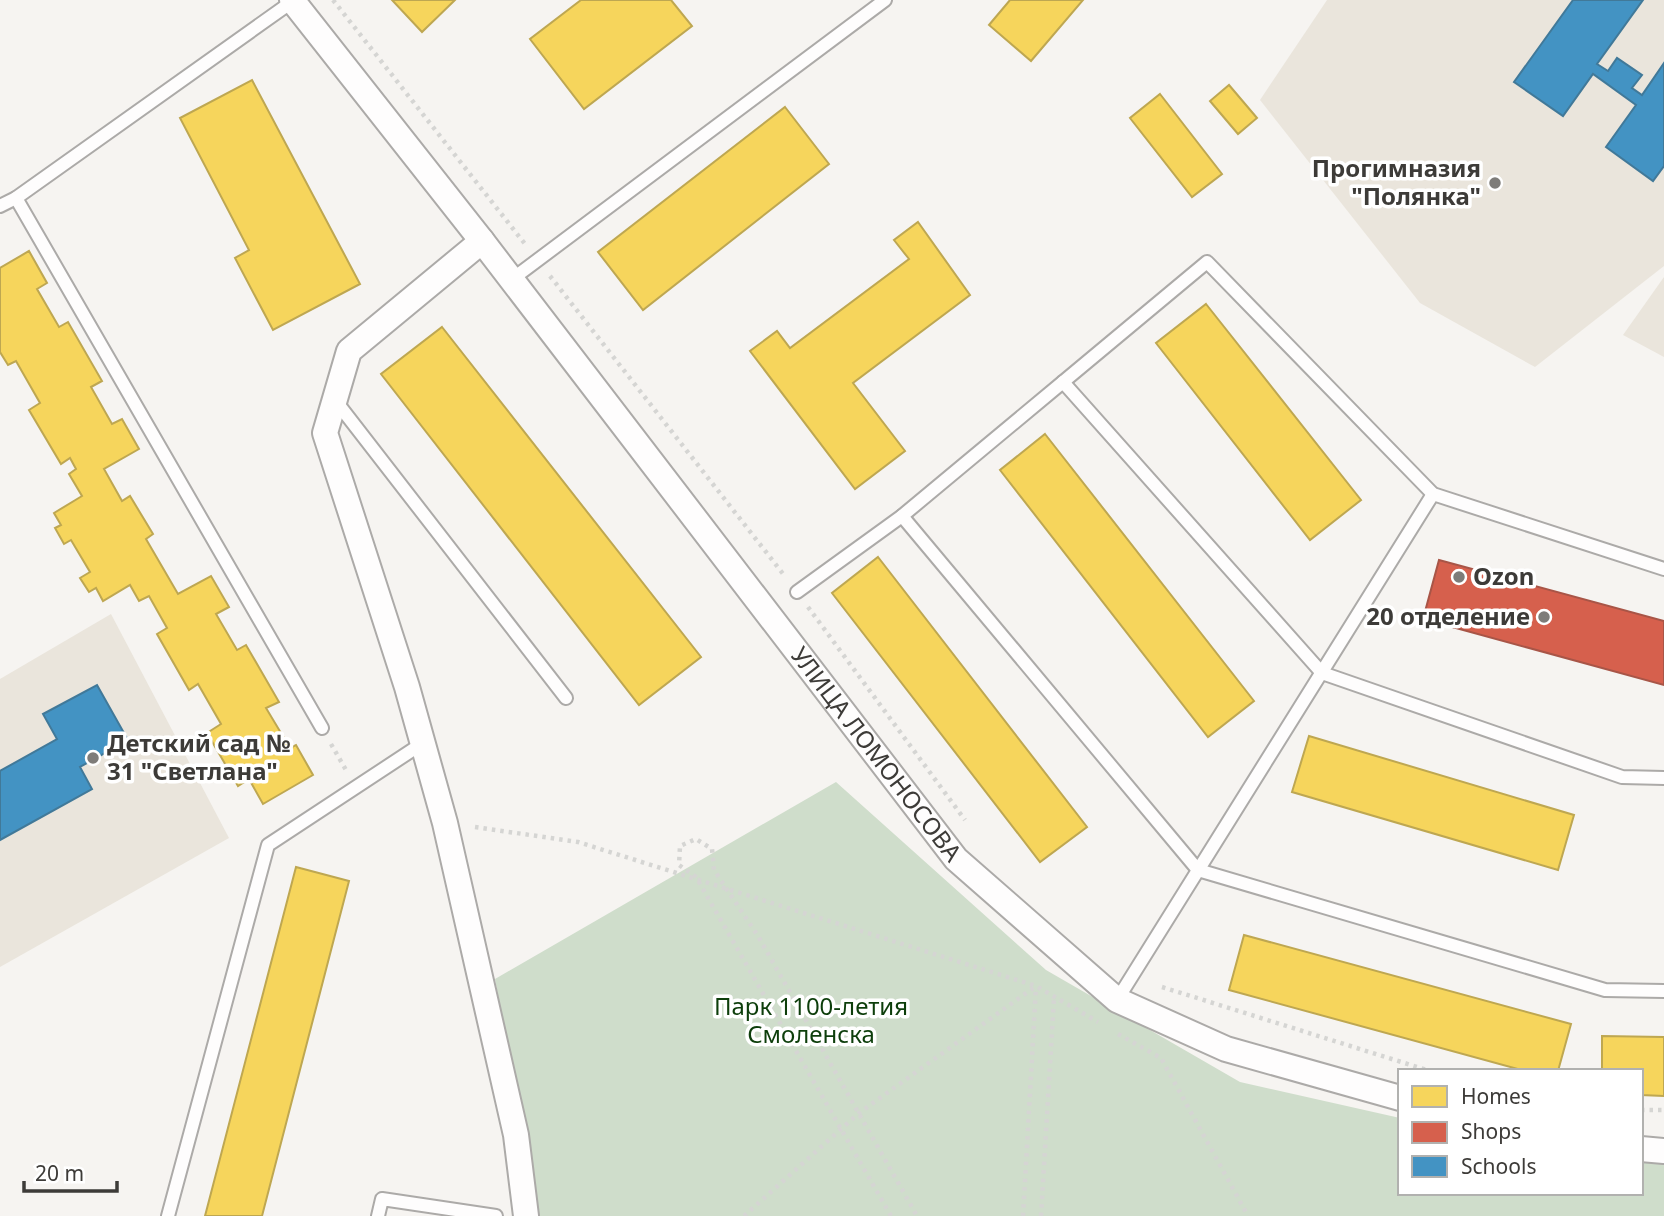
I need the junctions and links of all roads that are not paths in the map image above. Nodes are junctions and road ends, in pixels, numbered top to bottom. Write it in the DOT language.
graph roads {
  1 [pos="885,0"];
  2 [pos="292,1"];
  3 [pos="16,198"];
  4 [pos="0,206"];
  5 [pos="482,242"];
  6 [pos="512,280"];
  7 [pos="1063,382"];
  8 [pos="335,399"];
  9 [pos="1433,494"];
  10 [pos="902,516"];
  11 [pos="1664,569"];
  12 [pos="797,592"];
  13 [pos="1322,673"];
  14 [pos="566,698"];
  15 [pos="322,728"];
  16 [pos="423,743"];
  17 [pos="1664,778"];
  18 [pos="1198,870"];
  19 [pos="1664,991"];
  20 [pos="1117,1000"];
  21 [pos="1398,1097"];
  22 [pos="1643,1149"];
  23 [pos="1664,1151"];
  24 [pos="169,1216"];
  25 [pos="378,1216"];
  26 [pos="496,1216"];
  27 [pos="526,1216"];
  1 -- 6 [label="lane"];
  2 -- 3 [label="lane"];
  2 -- 5 [label="street, УЛИЦА ЛОМОНОСОВА"];
  3 -- 4 [label="lane"];
  3 -- 15 [label="lane"];
  5 -- 6 [label="street, УЛИЦА ЛОМОНОСОВА"];
  5 -- 8 [label="street"];
  6 -- 20 [label="street, УЛИЦА ЛОМОНОСОВА"];
  7 -- 9 [label="lane"];
  7 -- 10 [label="lane"];
  7 -- 13 [label="lane"];
  8 -- 14 [label="lane"];
  8 -- 16 [label="street"];
  9 -- 11 [label="lane"];
  9 -- 13 [label="lane"];
  10 -- 12 [label="lane"];
  10 -- 18 [label="lane"];
  13 -- 17 [label="lane"];
  13 -- 18 [label="lane"];
  16 -- 24 [label="lane"];
  16 -- 27 [label="street"];
  18 -- 19 [label="lane"];
  18 -- 20 [label="lane"];
  20 -- 21 [label="street, УЛИЦА ЛОМОНОСОВА"];
  22 -- 23 [label="street"];
  25 -- 26 [label="lane"];
}
